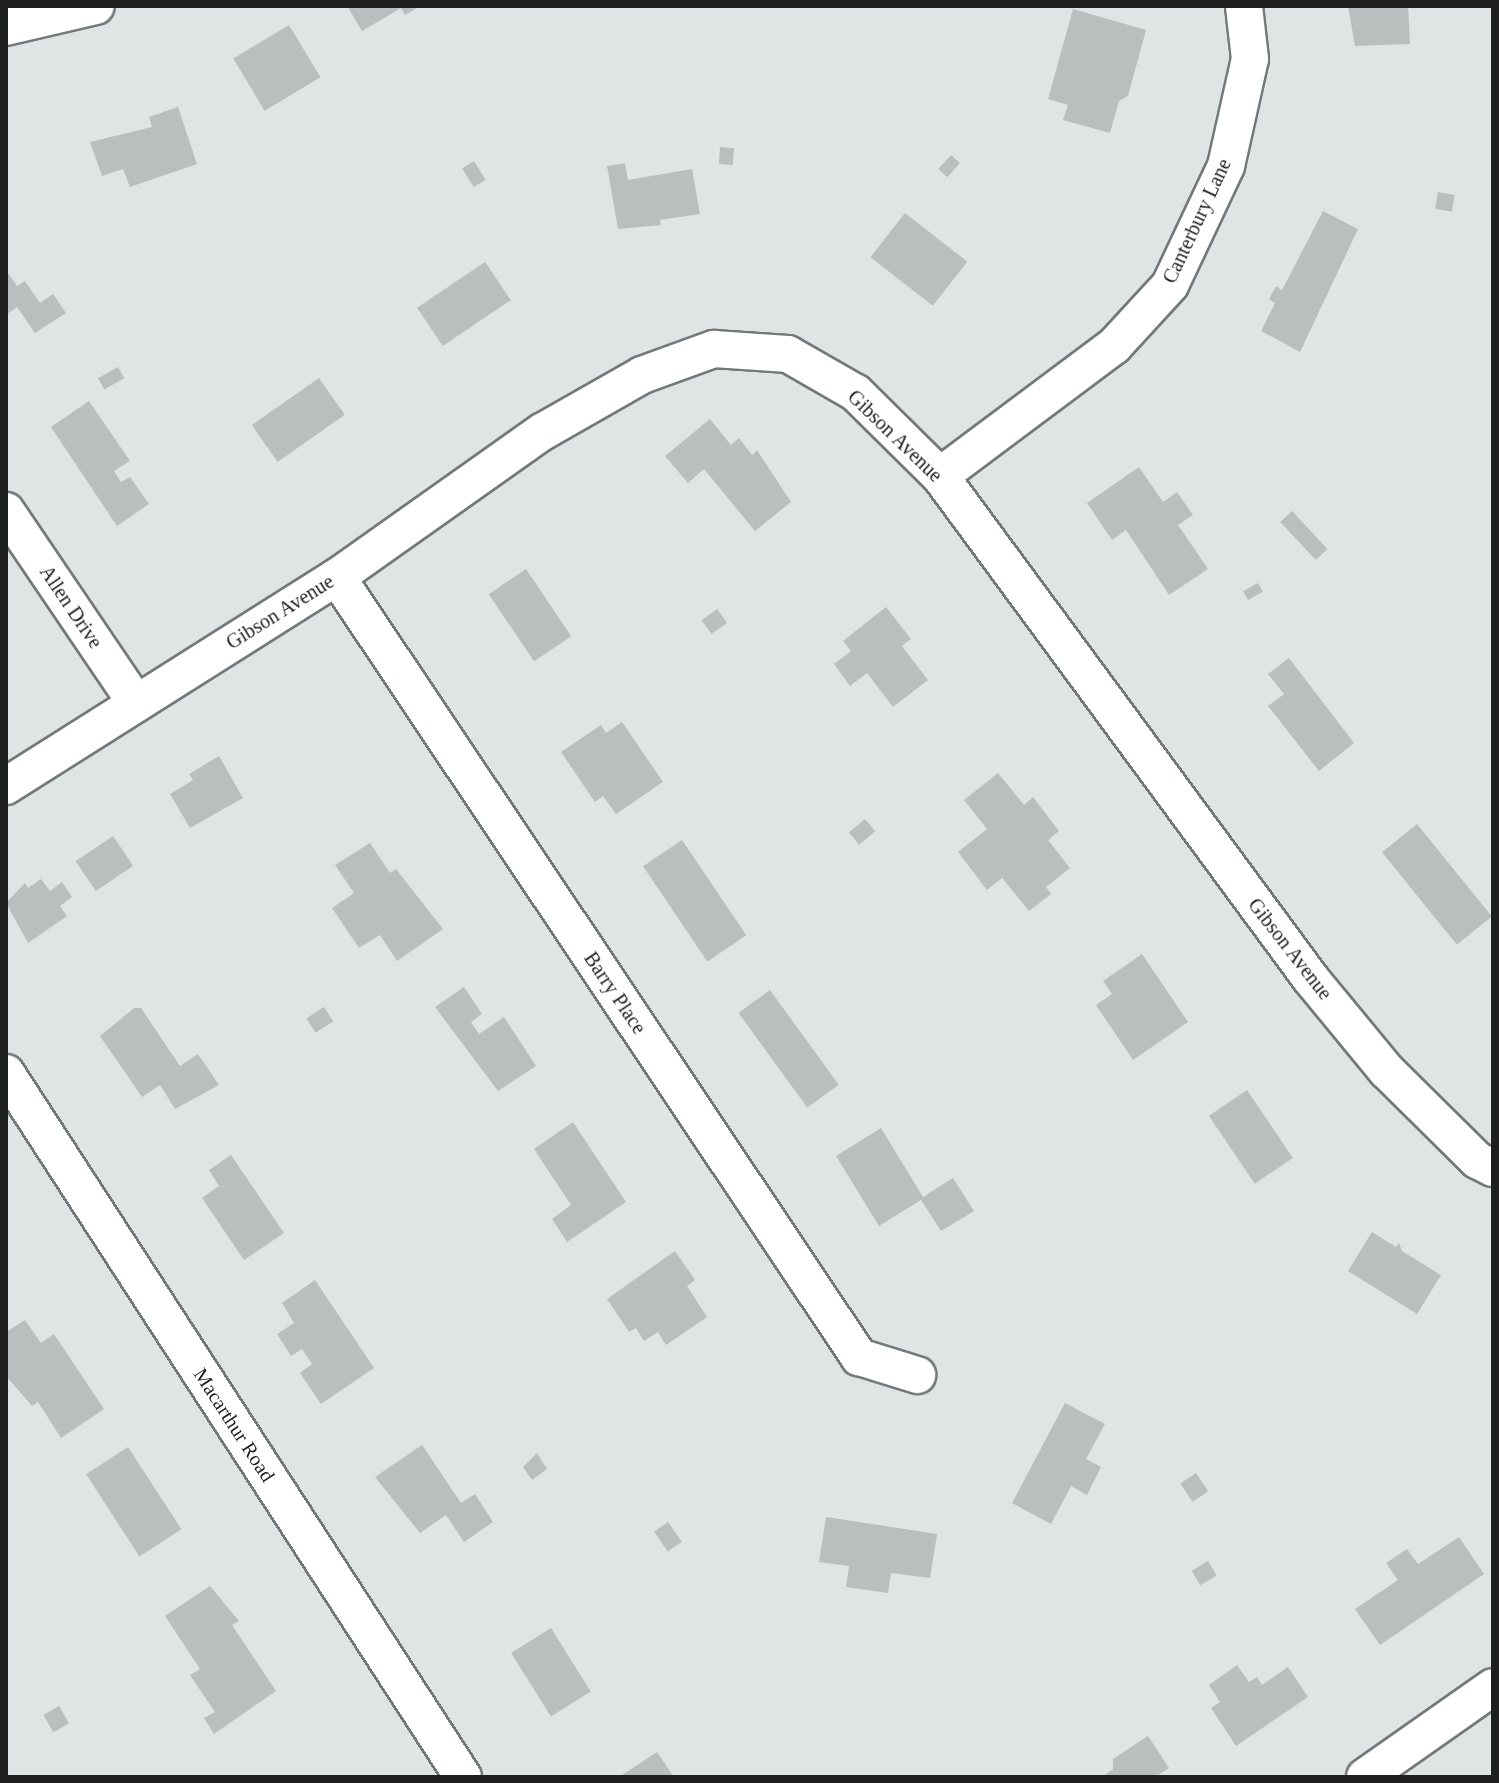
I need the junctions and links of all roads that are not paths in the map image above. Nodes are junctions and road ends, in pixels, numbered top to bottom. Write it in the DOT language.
graph roads {
  1 [pos="96,6"];
  2 [pos="1244,6"];
  3 [pos="6,27"];
  4 [pos="940,476"];
  5 [pos="6,511"];
  6 [pos="337,577"];
  7 [pos="136,703"];
  8 [pos="6,786"];
  9 [pos="6,1073"];
  10 [pos="1493,1168"];
  11 [pos="917,1375"];
  12 [pos="1493,1687"];
  13 [pos="463,1777"];
  14 [pos="1365,1777"];
  1 -- 3 [label="street"];
  2 -- 4 [label="street, Canterbury Lane"];
  4 -- 6 [label="street, Gibson Avenue"];
  4 -- 10 [label="street, Gibson Avenue"];
  5 -- 7 [label="street, Allen Drive"];
  6 -- 7 [label="street, Gibson Avenue"];
  6 -- 11 [label="street, Barry Place"];
  7 -- 8 [label="street, Gibson Avenue"];
  9 -- 13 [label="street, Macarthur Road"];
  12 -- 14 [label="street"];
}
